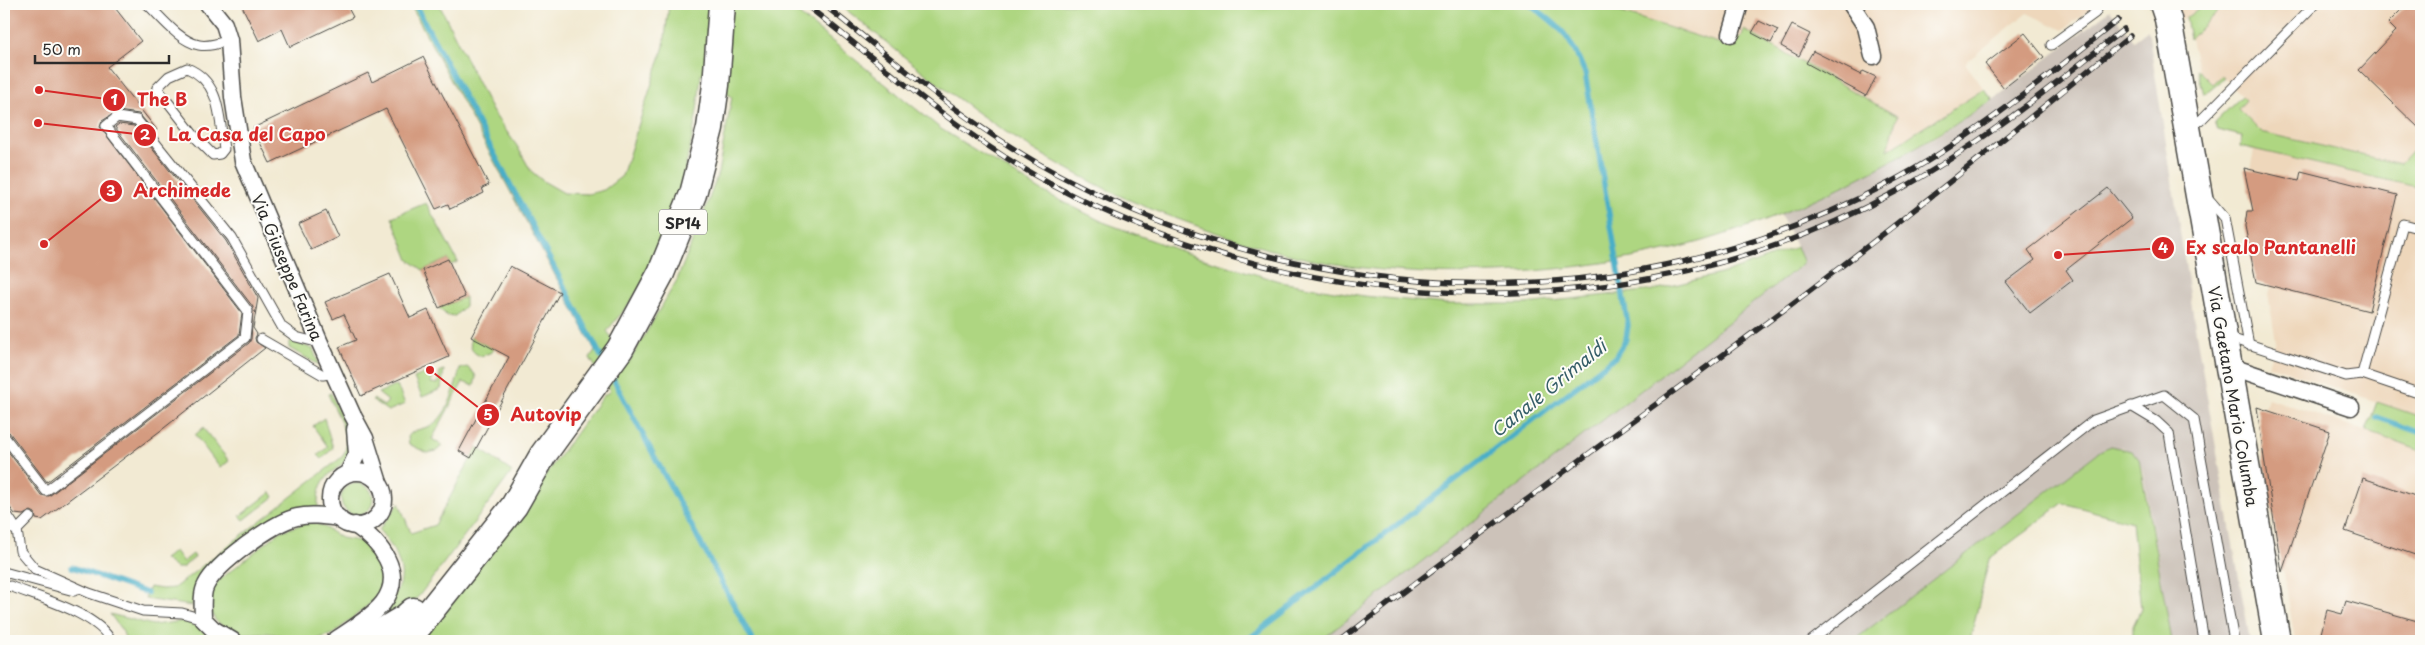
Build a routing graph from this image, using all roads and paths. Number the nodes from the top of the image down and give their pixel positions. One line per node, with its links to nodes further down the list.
1 (147, 4): 11 (lane)
2 (208, 4): 11 (street, Via Giuseppe Farina)
3 (722, 4): 31 (main road, SP14)
4 (1740, 4): 10 (street)
5 (1851, 4): 13 (street)
6 (2100, 4): 12 (lane)
7 (2148, 4): 52 (main road, Via Gaetano Mario Columba)
8 (2163, 4): 16 (main road, Via Gaetano Mario Columba)
9 (2315, 4): 16 (lane)
10 (1731, 34)
11 (230, 40): 15 (street, Via Giuseppe Farina)
12 (2051, 46)
13 (1873, 56)
14 (216, 97): 14 (lane); 15 (lane)
15 (233, 97): 21 (street, Via Giuseppe Farina)
16 (2186, 124): 17 (main road, Via Gaetano Mario Columba)
17 (2197, 186): 19 (main road, Via Gaetano Mario Columba); 22 (lane)
18 (2421, 229): 25 (lane)
19 (2224, 336): 22 (lane); 23 (main road, Via Gaetano Mario Columba)
20 (261, 339): 24 (lane)
21 (320, 343): 24 (street, Via Giuseppe Farina); 30 (lane)
22 (2249, 345): 25 (lane)
23 (2229, 366): 28 (street); 53 (main road, Via Gaetano Mario Columba)
24 (334, 373): 29 (street, Via Giuseppe Farina)
25 (2362, 374): 26 (lane)
26 (2421, 394)
27 (2131, 406): 49 (lane); 50 (lane); 51 (lane)
28 (2351, 407)
29 (352, 414): 32 (street); 33 (street)
30 (4, 436)
31 (543, 455): 47 (main road); 48 (main road)
32 (348, 473): 33 (street); 36 (street)
33 (379, 483): 37 (street)
34 (4, 510): 39 (lane)
35 (30, 517): 39 (lane)
36 (338, 518): 37 (street); 43 (street)
37 (356, 526): 46 (street)
38 (4, 527): 39 (lane)
39 (17, 530): 42 (lane)
40 (4, 572): 42 (lane)
41 (4, 588): 44 (lane)
42 (90, 593): 43 (lane)
43 (203, 619): 45 (street)
44 (111, 641)
45 (234, 641)
46 (334, 641)
47 (366, 641)
48 (398, 641)
49 (1811, 641)
50 (2204, 641)
51 (2234, 641)
52 (2259, 641)
53 (2277, 641)

